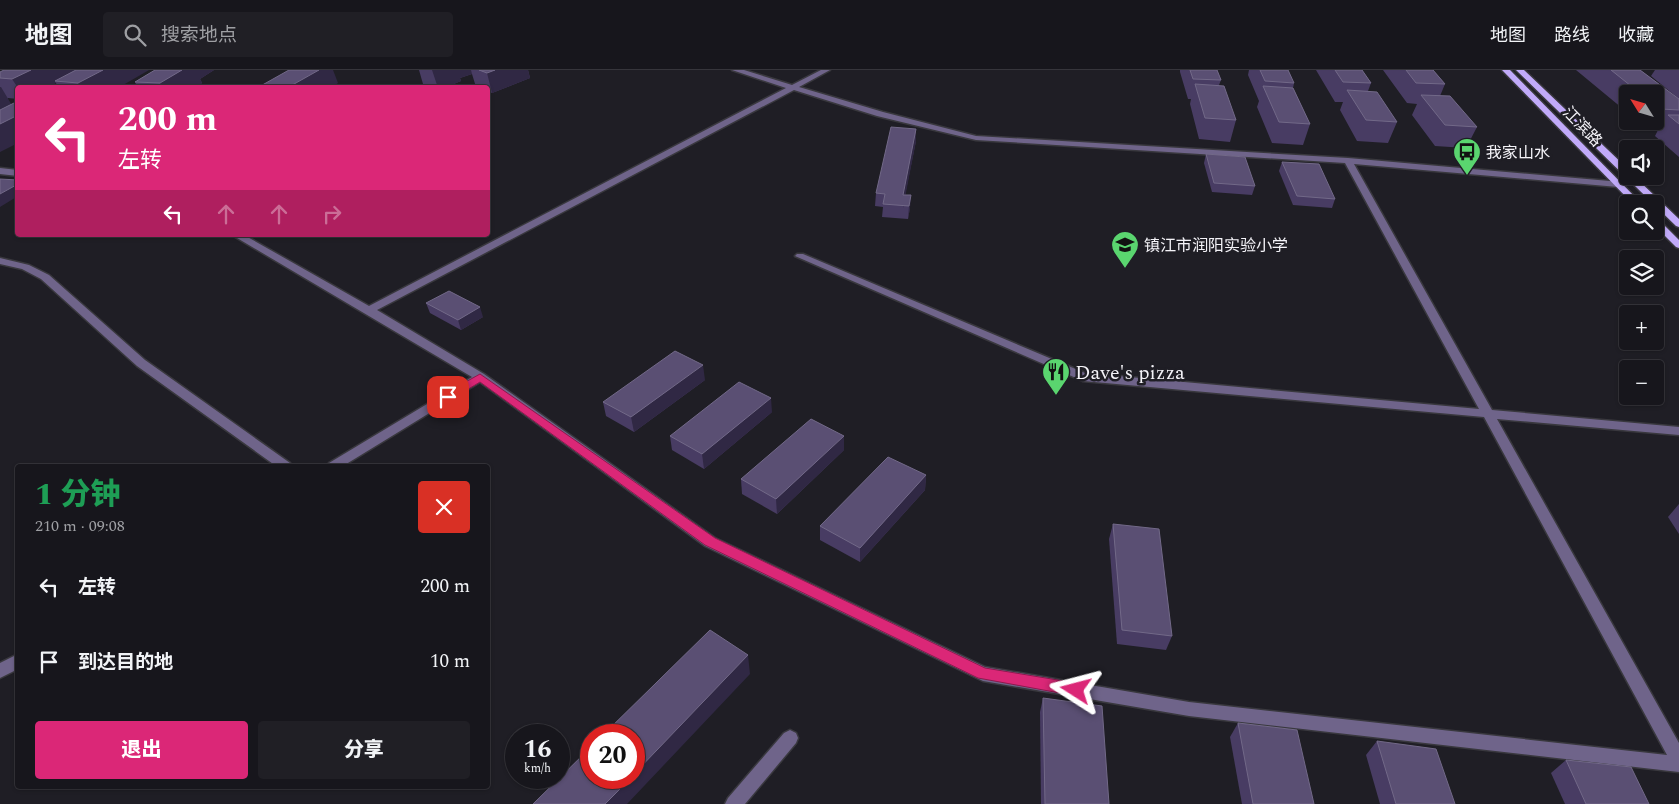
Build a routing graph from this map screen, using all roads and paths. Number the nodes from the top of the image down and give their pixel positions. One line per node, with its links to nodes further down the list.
1 (736, 70): 5 (street)
2 (826, 70): 5 (street)
3 (1506, 70): 10 (main road, 江滨路)
4 (1520, 70): 7 (main road, 江滨路)
5 (792, 87): 6 (street); 19 (street)
6 (1348, 161): 10 (street); 21 (street)
7 (1619, 166)
8 (0, 171): 9 (street)
9 (15, 173)
10 (1618, 184): 12 (main road, 江滨路)
11 (1638, 185): 13 (main road, 江滨路)
12 (1629, 195)
13 (1679, 224)
14 (1664, 230): 16 (main road)
15 (241, 237): 19 (street)
16 (1679, 245)
17 (800, 256): 21 (street)
18 (0, 261): 23 (street)
19 (369, 310): 20 (street)
20 (480, 377): 24 (street); 29 (street)
21 (1488, 414): 22 (street); 28 (street)
22 (1679, 431)
23 (282, 464)
24 (337, 464)
25 (15, 663): 26 (street)
26 (0, 672)
27 (790, 738): 30 (street)
28 (1679, 759)
29 (1679, 764)
30 (734, 804)

